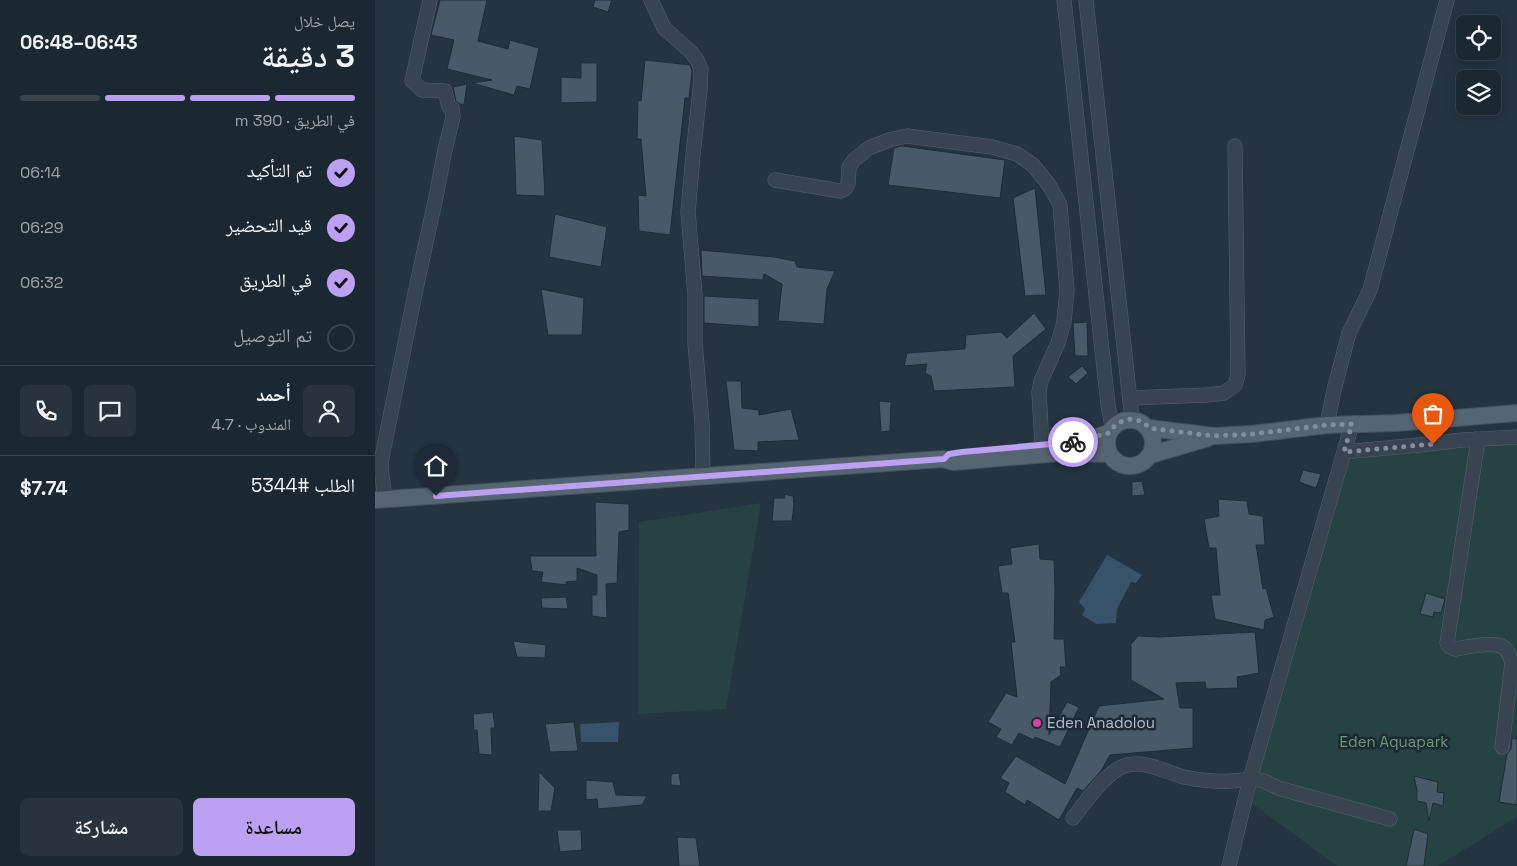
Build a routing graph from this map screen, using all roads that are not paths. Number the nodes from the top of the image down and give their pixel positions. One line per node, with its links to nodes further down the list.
1 (430, 0): 26 (street)
2 (651, 0): 25 (street)
3 (1064, 0): 15 (street)
4 (1086, 0): 8 (street)
5 (1447, 0): 13 (street)
6 (1235, 146): 8 (street)
7 (775, 180): 20 (street)
8 (1130, 398): 10 (street)
9 (1517, 413): 11 (main road)
10 (1132, 419): 14 (main road); 15 (main road)
11 (1460, 419): 12 (main road); 19 (street)
12 (1352, 424): 13 (main road); 21 (street)
13 (1327, 425): 16 (main road)
14 (1149, 428): 16 (main road); 23 (main road)
15 (1110, 430): 20 (main road); 22 (main road)
16 (1213, 436): 23 (main road)
17 (1517, 438): 18 (street)
18 (1476, 439): 19 (street); 27 (street)
19 (1462, 440): 21 (street)
20 (1042, 445): 24 (main road)
21 (1344, 452): 28 (street)
22 (1109, 454): 23 (main road); 24 (main road)
23 (1150, 455)
24 (944, 459): 25 (main road)
25 (703, 477): 26 (main road)
26 (380, 499)
27 (1502, 747)
28 (1250, 779): 29 (street); 30 (street); 31 (street)
29 (1073, 818)
30 (1390, 819)
31 (1229, 866)

